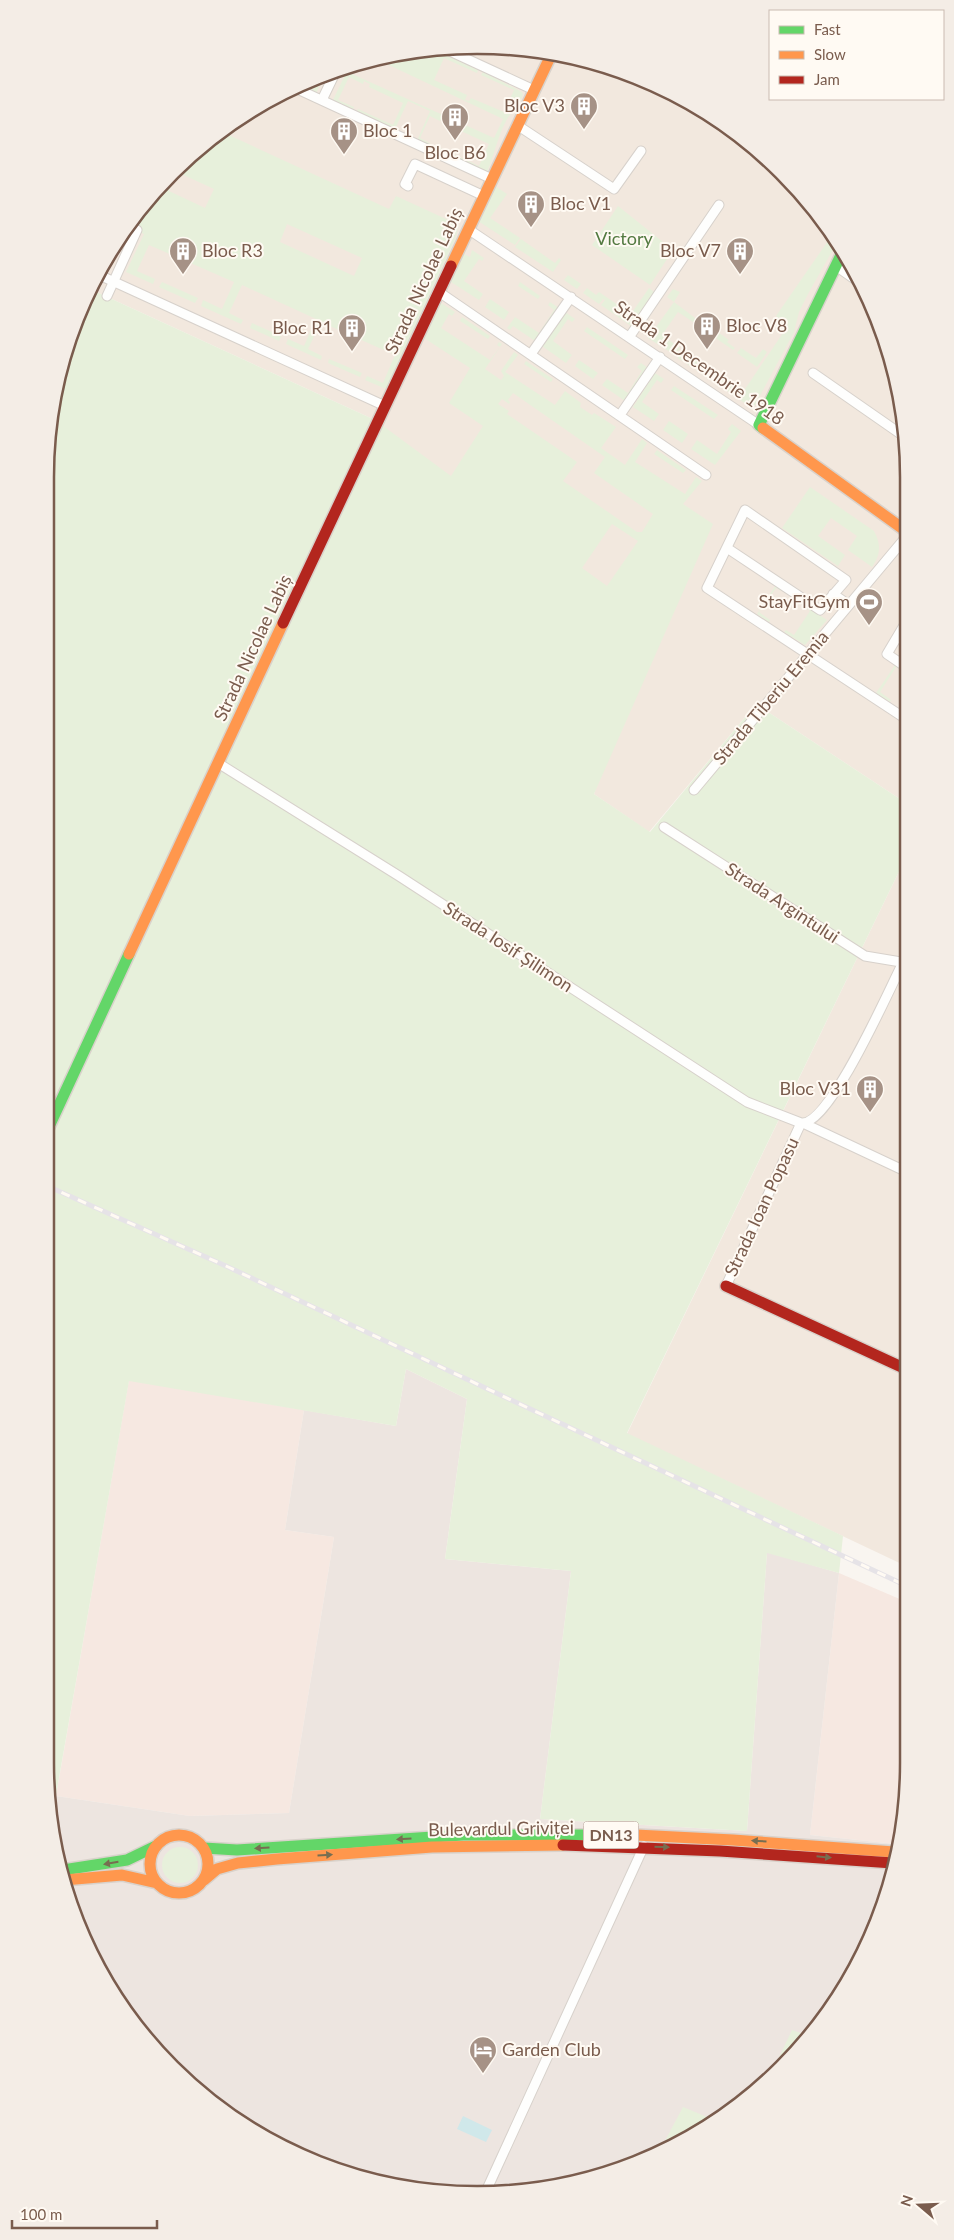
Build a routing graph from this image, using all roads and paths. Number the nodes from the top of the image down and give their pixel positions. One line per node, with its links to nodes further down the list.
1 (458, 55): 4 (street)
2 (549, 60): 4 (street, Strada Nicolae Labiș)
3 (332, 80): 6 (street)
4 (534, 90): 7 (street, Strada Nicolae Labiș)
5 (303, 91): 6 (street)
6 (322, 100): 9 (street)
7 (518, 125): 8 (street); 9 (street, Strada Nicolae Labiș)
8 (641, 151)
9 (492, 179): 11 (street, Strada Nicolae Labiș)
10 (408, 186): 11 (street)
11 (484, 196): 14 (street, Strada Nicolae Labiș)
12 (719, 206): 23 (street)
13 (137, 230): 19 (street)
14 (468, 230): 20 (street, Strada Nicolae Labiș); 22 (street, Strada 1 Decembrie 1918)
15 (840, 258): 16 (street)
16 (836, 266): 17 (street); 29 (street)
17 (849, 275)
18 (104, 277): 19 (street)
19 (114, 281): 21 (street); 27 (street)
20 (439, 292): 24 (street); 27 (street, Strada Nicolae Labiș)
21 (107, 296)
22 (571, 297): 23 (street, Strada 1 Decembrie 1918); 24 (street)
23 (630, 336): 25 (street, Strada 1 Decembrie 1918)
24 (531, 354): 28 (street)
25 (660, 357): 28 (street); 29 (street, Strada 1 Decembrie 1918)
26 (813, 373): 30 (street)
27 (385, 406): 41 (street, Strada Nicolae Labiș)
28 (620, 415): 31 (street)
29 (759, 425): 32 (street, Strada 1 Decembrie 1918)
30 (898, 432)
31 (706, 475)
32 (900, 527)
33 (900, 544): 36 (street, Strada Tiberiu Eremia)
34 (727, 548): 35 (street); 35 (street); 38 (street)
35 (833, 594): 36 (street)
36 (849, 605): 38 (street, Strada Tiberiu Eremia)
37 (900, 632): 39 (street)
38 (808, 654): 40 (street); 42 (street, Strada Tiberiu Eremia)
39 (900, 663)
40 (900, 715)
41 (218, 763): 46 (street, Strada Nicolae Labiș); 47 (street, Strada Iosif Șilimon)
42 (694, 790)
43 (664, 827): 44 (street, Strada Argintului)
44 (900, 959)
45 (900, 971): 47 (street, Strada Ioan Popasu)
46 (54, 1114)
47 (803, 1123): 48 (street, Strada Iosif Șilimon); 49 (street, Strada Ioan Popasu)
48 (900, 1169)
49 (726, 1286): 50 (street)
50 (900, 1366)
51 (156, 1846): 53 (street, DN13); 56 (street, one-way to 56); 59 (street)
52 (644, 1846): 55 (street, Bulevardul Griviței, one-way to 55); 58 (street, Bulevardul Griviței, one-way to 52); 60 (street)
53 (204, 1848): 54 (street, Bulevardul Griviței / DN13, one-way to 53); 58 (street)
54 (891, 1852)
55 (888, 1863)
56 (67, 1869)
57 (70, 1880): 59 (street)
58 (204, 1880): 59 (street)
59 (157, 1883)
60 (489, 2186)

